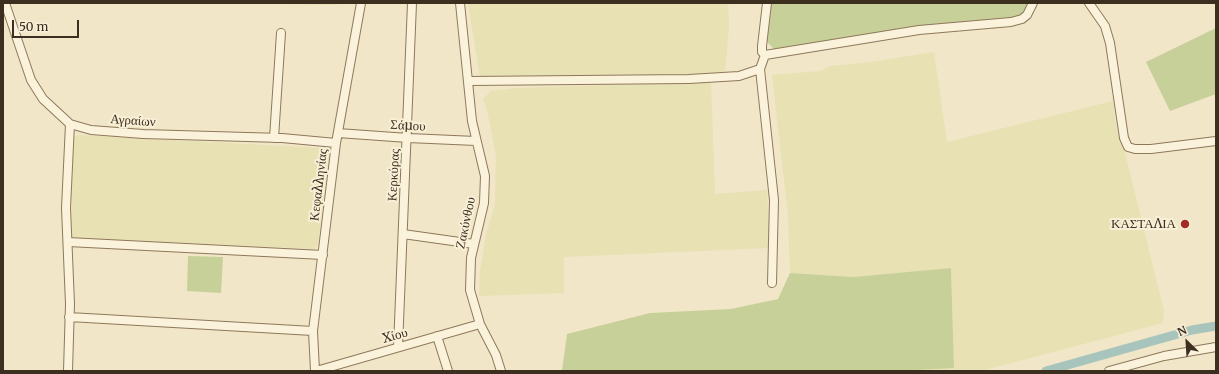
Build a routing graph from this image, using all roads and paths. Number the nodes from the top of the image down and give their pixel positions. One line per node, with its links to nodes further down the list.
1 (5, 3): 12 (street, Αγραίων)
2 (362, 3): 13 (street, Κεφαλληνίας)
3 (412, 3): 15 (street, Κερκύρας)
4 (460, 3): 11 (street, Ζακύνθου)
5 (767, 3): 9 (street)
6 (1033, 3): 9 (street)
7 (1089, 3): 17 (street)
8 (281, 33): 14 (street)
9 (765, 55): 10 (street)
10 (760, 69): 11 (street); 23 (street)
11 (469, 81): 16 (street, Ζακύνθου)
12 (70, 124): 14 (street, Αγραίων); 20 (street)
13 (338, 132): 15 (street, Σάμου); 18 (street, Κεφαλληνίας)
14 (274, 138): 18 (street, Αγραίων)
15 (408, 138): 16 (street, Σάμου); 19 (street, Κερκύρας)
16 (476, 141): 21 (street, Ζακύνθου)
17 (1216, 141)
18 (336, 143): 22 (street, Κεφαλληνίας)
19 (403, 234): 21 (street); 28 (street, Κερκύρας)
20 (68, 242): 22 (street); 24 (street)
21 (474, 244): 25 (street, Ζακύνθου)
22 (323, 255): 26 (street, Κεφαλληνίας)
23 (772, 283)
24 (69, 317): 26 (street); 30 (street)
25 (480, 324): 27 (street, Χίου); 33 (street, Ζακύνθου)
26 (313, 331): 31 (street, Κεφαλληνίας)
27 (437, 336): 28 (street, Χίου); 32 (street)
28 (398, 347): 31 (street, Χίου)
29 (1216, 347): 34 (street)
30 (68, 371)
31 (316, 371)
32 (448, 371)
33 (501, 371)
34 (1109, 371)

